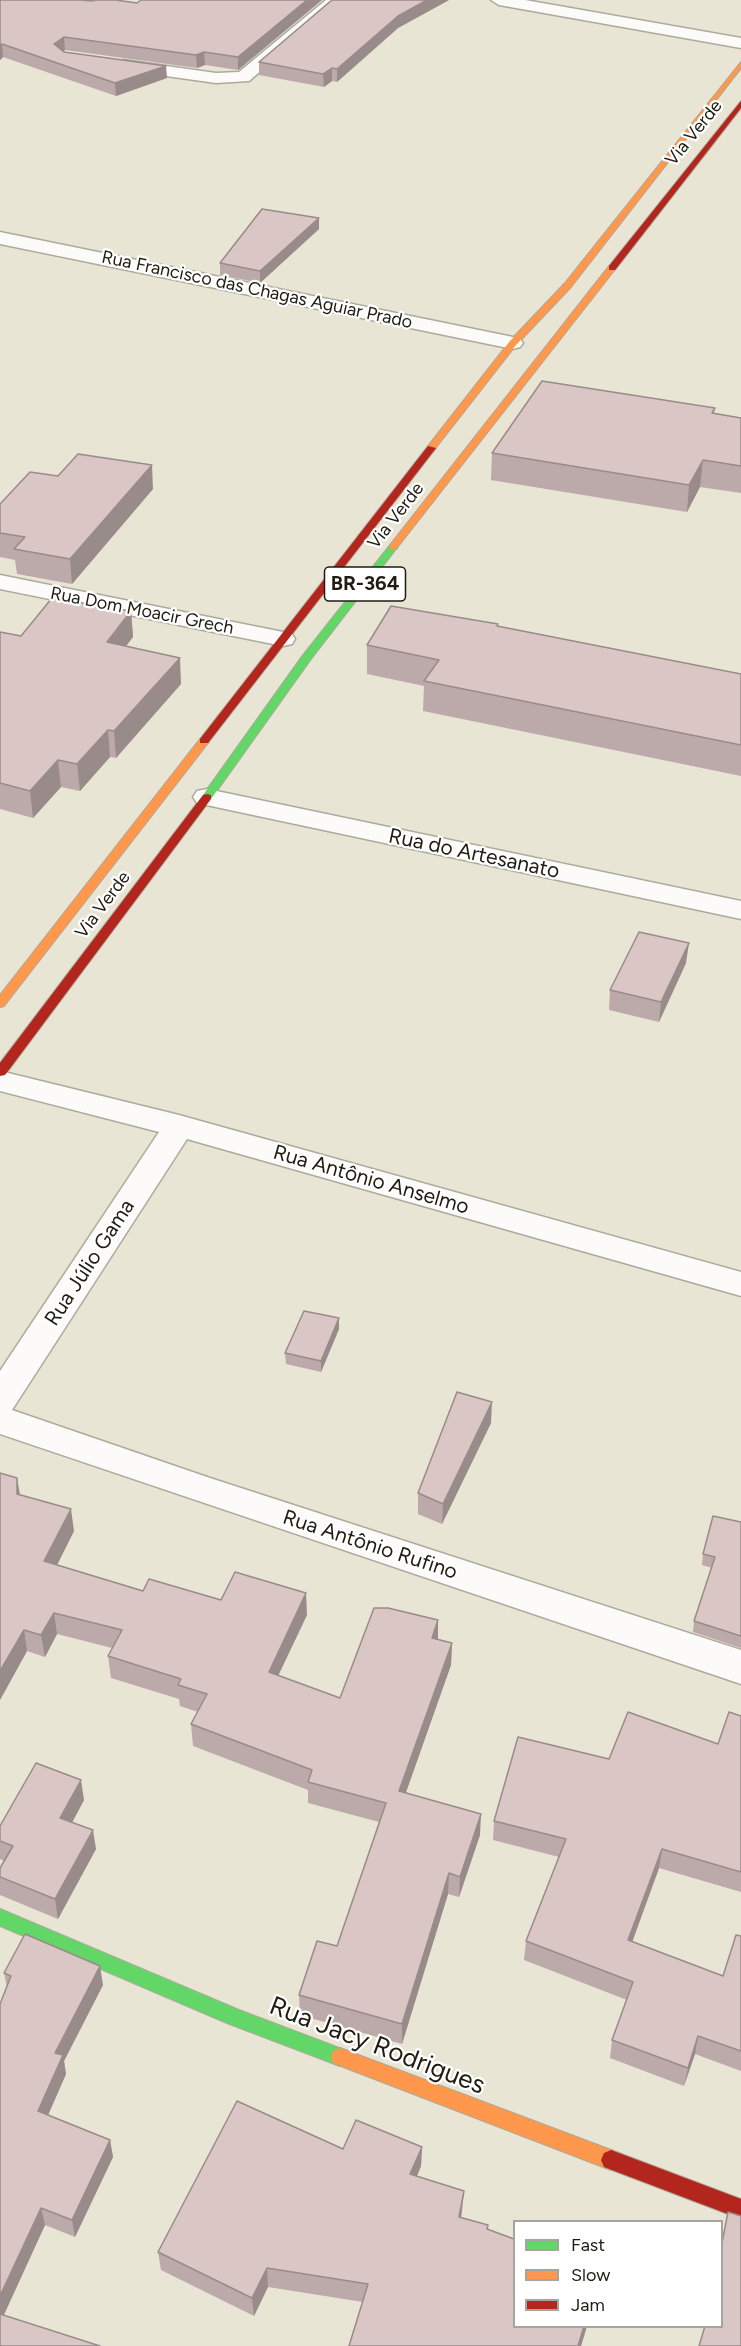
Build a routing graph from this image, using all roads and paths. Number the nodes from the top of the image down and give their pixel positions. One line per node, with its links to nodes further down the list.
1 (334, 0): 4 (street)
2 (500, 0): 3 (street)
3 (741, 43)
4 (100, 62)
5 (741, 64): 8 (main road, Via Verde / BR-364)
6 (741, 103): 11 (main road, Via Verde / BR-364)
7 (0, 238): 8 (street, Rua Francisco das Chagas Aguiar Prado)
8 (513, 343): 10 (main road, Via Verde / BR-364)
9 (0, 582): 10 (street, Rua Dom Moacir Grech)
10 (283, 639): 13 (main road, Via Verde / BR-364)
11 (207, 797): 12 (street, Rua do Artesanato); 14 (main road, Via Verde / BR-364)
12 (741, 910)
13 (0, 1003)
14 (0, 1072)
15 (0, 1081): 16 (street, Rua Antônio Anselmo)
16 (179, 1126): 17 (street, Rua Antônio Anselmo); 18 (street, Rua Júlio Gama)
17 (741, 1284)
18 (0, 1400)
19 (0, 1420): 20 (street, Rua Antônio Rufino)
20 (741, 1667)
21 (0, 1917): 22 (main road, Rua Jacy Rodrigues)
22 (741, 2210)

